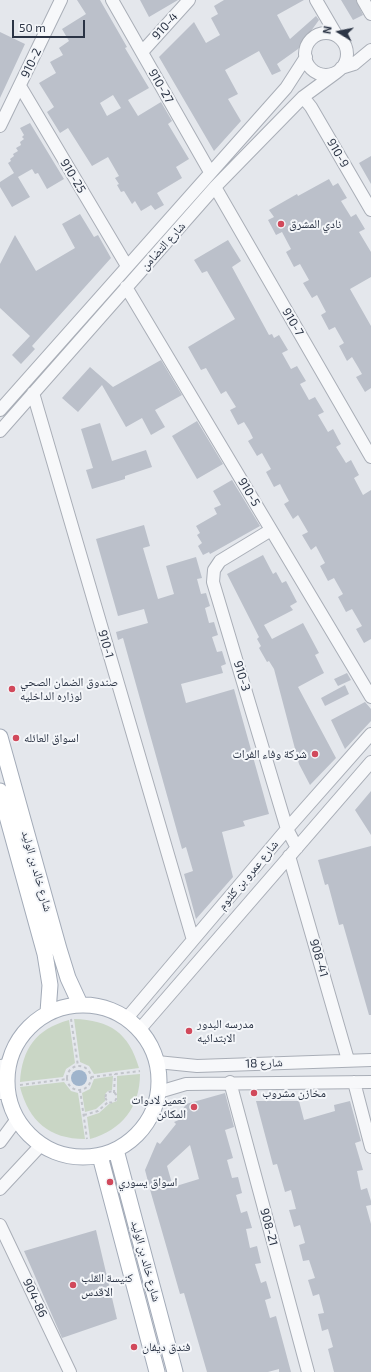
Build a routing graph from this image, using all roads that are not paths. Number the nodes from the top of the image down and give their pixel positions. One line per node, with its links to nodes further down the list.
1 (61, 0): 15 (street, 910-2)
2 (112, 0): 12 (street, 910-27)
3 (189, 0): 12 (street, 910-4)
4 (316, 0): 7 (street)
5 (363, 0): 6 (street)
6 (371, 14)
7 (326, 17): 8 (street); 9 (street)
8 (319, 35): 9 (street); 13 (street)
9 (337, 36): 10 (street)
10 (346, 47): 11 (street, شارع التضامن); 14 (street)
11 (371, 50): 14 (street, شارع التضامن)
12 (142, 52): 18 (street, 910-27)
13 (306, 57): 14 (street); 18 (street, شارع التضامن)
14 (339, 70): 16 (street, شارع التضامن)
15 (20, 86): 17 (street, 910-2); 21 (street, 910-25)
16 (303, 97): 19 (street, شارع التضامن); 20 (street, 910-9)
17 (0, 126)
18 (210, 172): 21 (street, شارع التضامن)
19 (215, 187): 22 (street, شارع التضامن); 26 (street, 910-7)
20 (371, 210)
21 (127, 266): 24 (street, شارع التضامن)
22 (126, 287): 23 (street, شارع التضامن); 27 (street, 910-5)
23 (33, 393): 25 (street, شارع التضامن); 35 (street, 910-1)
24 (0, 410)
25 (0, 431)
26 (371, 457)
27 (271, 530): 28 (street, 910-5); 33 (street, 910-3)
28 (371, 698)
29 (371, 734): 33 (street, شارع عمرو بن كلثوم)
30 (0, 737): 36 (main road, شارع خالد بن الوليد)
31 (371, 762): 34 (street, شارع عمرو بن كلثوم)
32 (0, 791): 37 (main road, شارع خالد بن الوليد)
33 (287, 829): 34 (street, 910-3); 35 (street, شارع عمرو بن كلثوم)
34 (293, 852): 39 (street, شارع عمرو بن كلثوم); 40 (street, 908-41)
35 (193, 940): 38 (street, شارع عمرو بن كلثوم)
36 (80, 1004): 37 (main road); 38 (main road)
37 (48, 1012): 43 (main road)
38 (127, 1018): 39 (main road)
39 (140, 1029): 42 (main road)
40 (348, 1060): 41 (street, شارع 18); 42 (street, شارع 18)
41 (371, 1060)
42 (157, 1062): 48 (main road)
43 (4, 1066): 47 (main road)
44 (230, 1082): 45 (street, شارع 18); 48 (street, شارع 18); 60 (street, 908-21)
45 (354, 1082): 46 (street, شارع 18); 52 (street)
46 (371, 1082)
47 (9, 1090): 49 (main road)
48 (159, 1092): 53 (main road)
49 (17, 1120): 50 (street); 51 (main road)
50 (0, 1142)
51 (41, 1145): 54 (main road); 55 (street)
52 (371, 1147)
53 (116, 1150): 54 (main road); 59 (main road, شارع خالد بن الوليد)
54 (100, 1156): 58 (main road, شارع خالد بن الوليد)
55 (0, 1189)
56 (0, 1225): 57 (street, 904-86)
57 (70, 1372)
58 (157, 1372)
59 (175, 1372)
60 (308, 1372)

